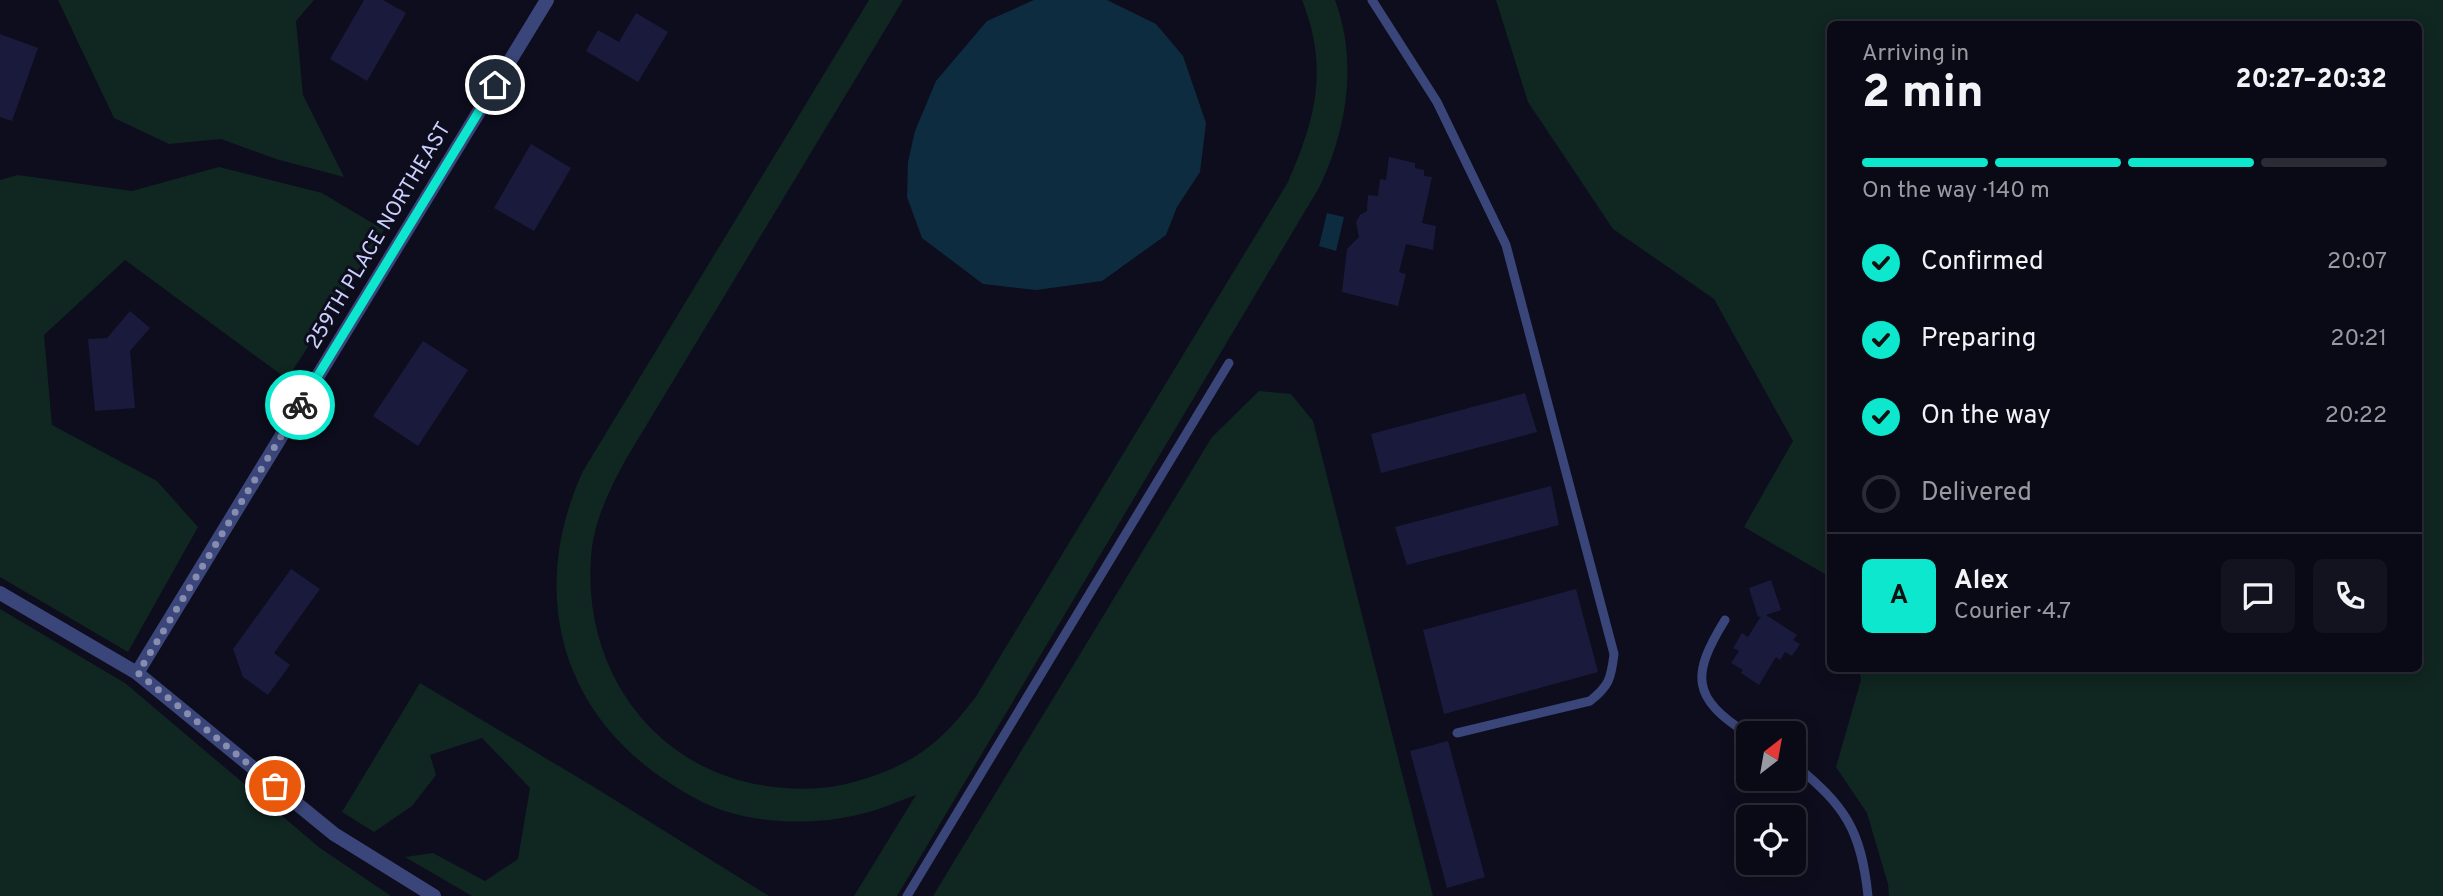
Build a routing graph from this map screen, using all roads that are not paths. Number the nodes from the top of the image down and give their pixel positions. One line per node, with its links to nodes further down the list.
1 (547, 0): 6 (street, 259TH PLACE NORTHEAST)
2 (1372, 0): 8 (lane)
3 (1229, 363): 11 (lane)
4 (0, 593): 6 (street)
5 (1725, 620): 7 (lane)
6 (138, 673): 10 (street)
7 (1736, 726)
8 (1457, 733)
9 (1806, 774): 12 (lane)
10 (434, 896)
11 (907, 896)
12 (1868, 896)

